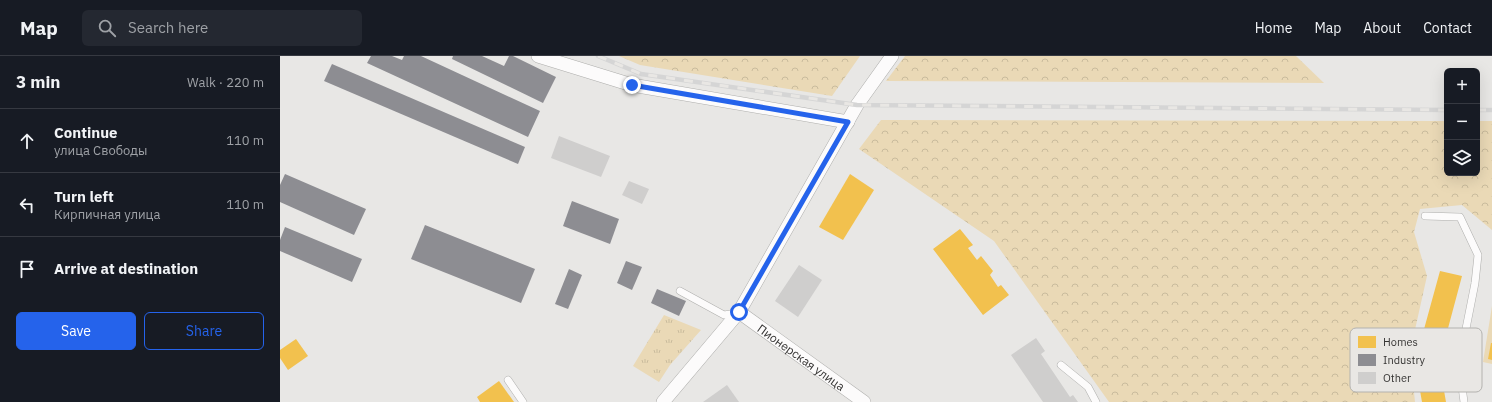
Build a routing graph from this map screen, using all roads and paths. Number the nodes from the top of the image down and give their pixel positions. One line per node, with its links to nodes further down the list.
1 (538, 56): 3 (street)
2 (892, 56): 3 (street)
3 (848, 122): 6 (street)
4 (1425, 216): 7 (lane)
5 (680, 291): 6 (lane)
6 (739, 312): 12 (street); 13 (street, Пионерская улица)
7 (1466, 328)
8 (1061, 365): 14 (lane)
9 (508, 380): 11 (lane)
10 (1462, 392): 15 (lane)
11 (523, 402)
12 (663, 402)
13 (864, 402)
14 (1096, 402)
15 (1464, 402)

